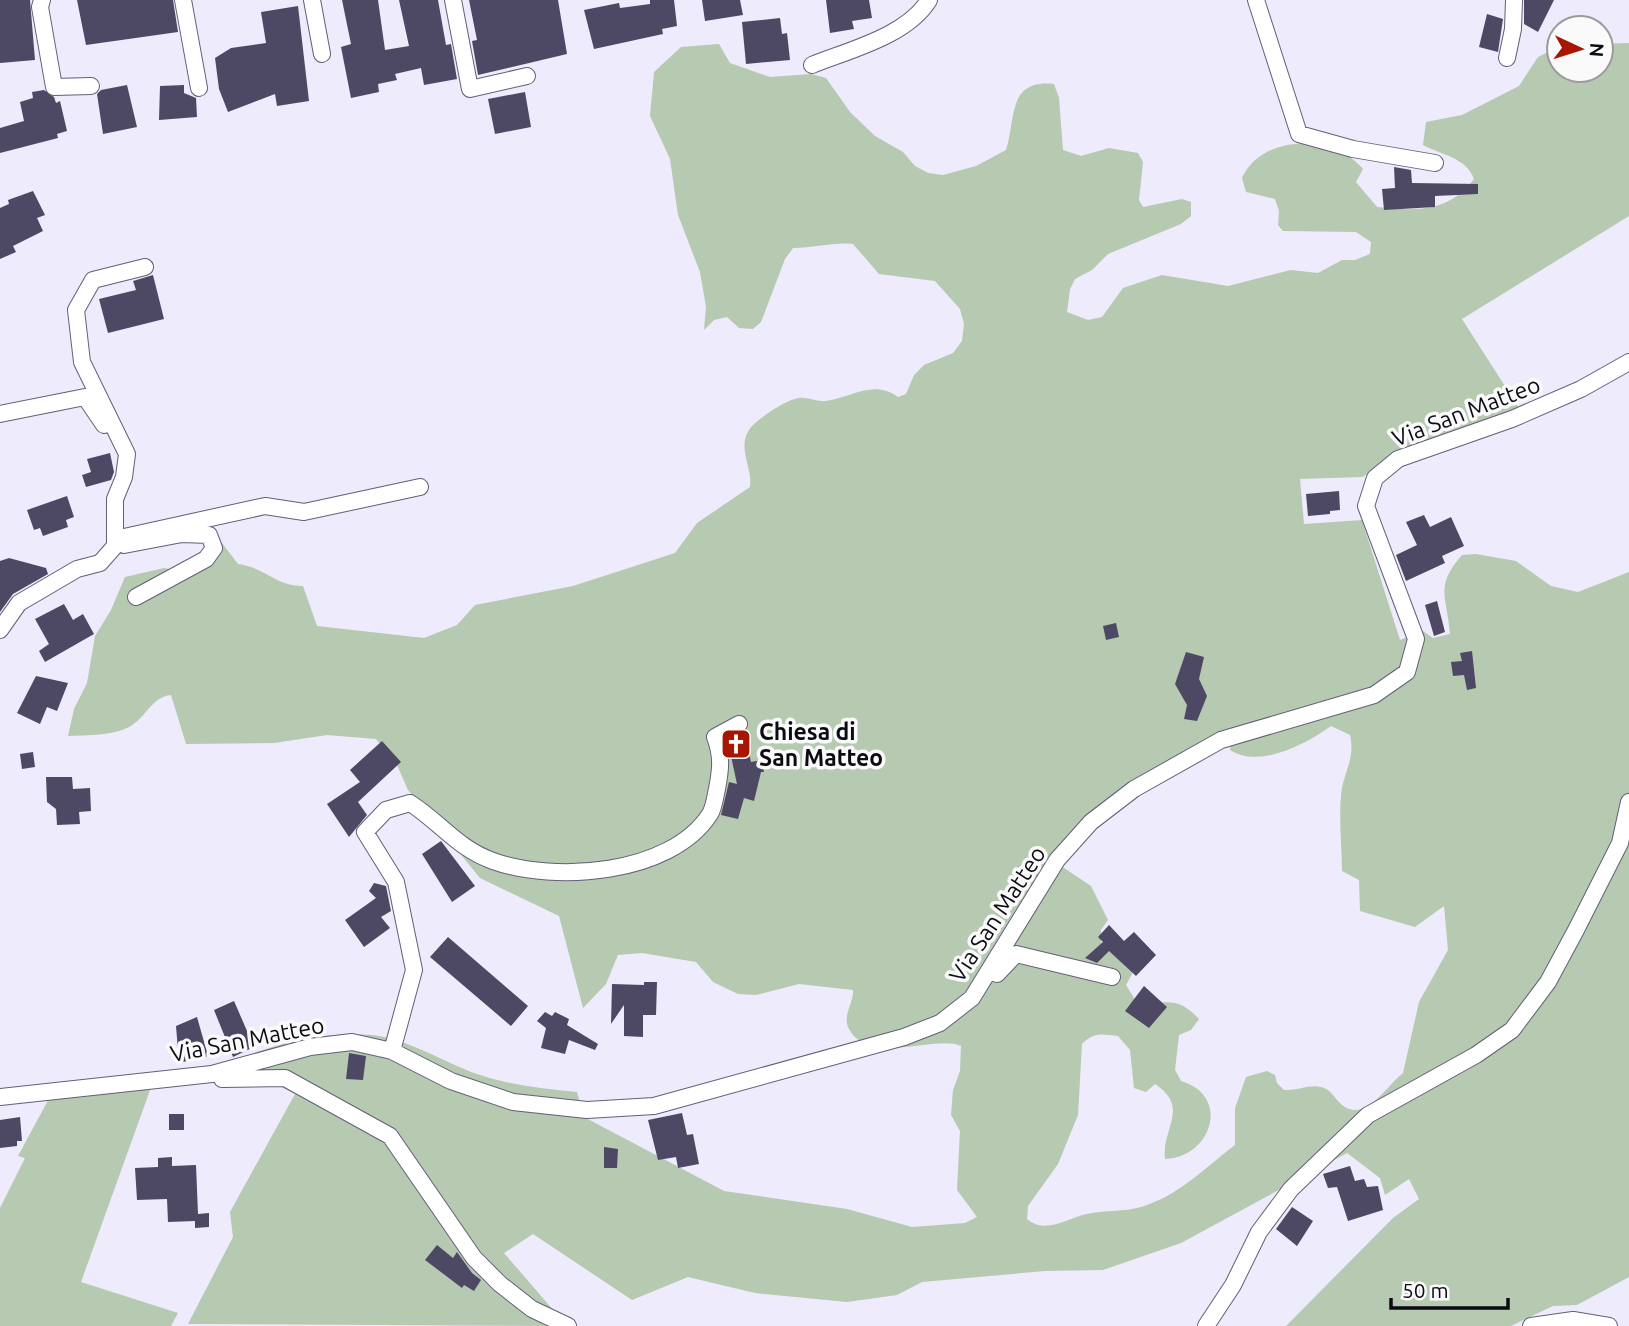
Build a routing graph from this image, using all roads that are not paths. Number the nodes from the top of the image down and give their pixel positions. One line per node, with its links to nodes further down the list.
1 (42, 0): 12 (street)
2 (183, 0): 13 (street)
3 (312, 0): 8 (street)
4 (453, 0): 11 (street)
5 (929, 0): 10 (street)
6 (1256, 0): 14 (street)
7 (1514, 0): 9 (street)
8 (322, 54)
9 (1507, 58)
10 (812, 65)
11 (527, 76)
12 (92, 86)
13 (199, 88)
14 (1435, 163)
15 (145, 267): 18 (street)
16 (1629, 362): 26 (street, Via San Matteo)
17 (0, 414): 18 (street)
18 (121, 439): 20 (street)
19 (420, 487): 20 (street)
20 (115, 543): 21 (street); 22 (street)
21 (136, 597)
22 (0, 630)
23 (739, 724): 27 (street)
24 (1629, 802): 31 (street)
25 (1112, 977): 26 (street)
26 (972, 998): 27 (street, Via San Matteo)
27 (392, 1051): 28 (street, Via San Matteo)
28 (212, 1074): 29 (street, Via San Matteo); 30 (street)
29 (0, 1097)
30 (568, 1326)
31 (1206, 1326)
32 (1531, 1326): 33 (street)
33 (1609, 1326)

